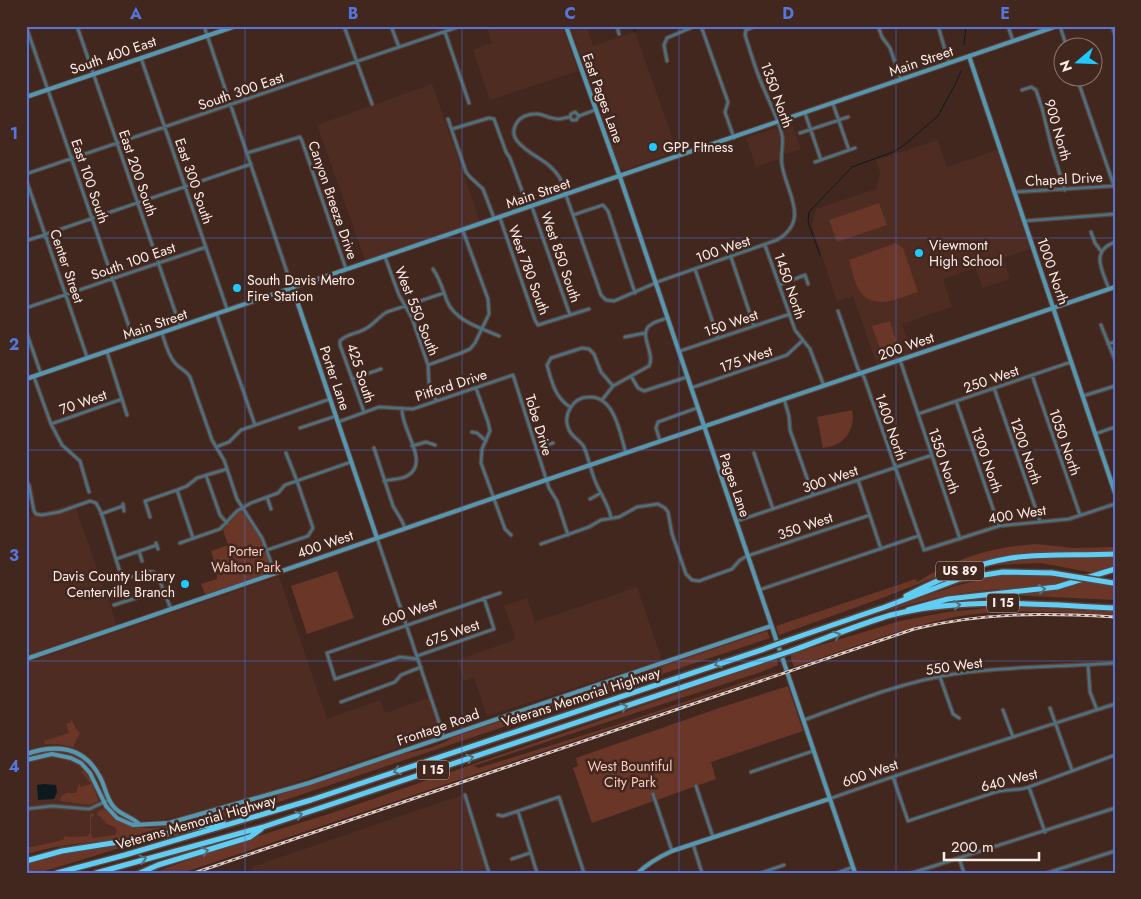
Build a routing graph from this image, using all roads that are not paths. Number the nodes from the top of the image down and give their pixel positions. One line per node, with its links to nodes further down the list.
1 (26, 26): 33 (street, East 100 South)
2 (77, 26): 30 (street, East 200 South)
3 (204, 26): 21 (street, Porter Lane)
4 (236, 26): 21 (street, South 400 East)
5 (344, 26): 28 (street)
6 (391, 26): 24 (street)
7 (462, 26): 18 (street, South 300 East)
8 (566, 26): 40 (street, East Pages Lane)
9 (617, 26): 19 (street)
10 (695, 26): 27 (street)
11 (701, 26): 52 (street)
12 (756, 26): 47 (street, 1350 North)
13 (878, 26): 31 (street)
14 (938, 26): 29 (street)
15 (1008, 26): 23 (street)
16 (1058, 26): 22 (street); 23 (street, Main Street)
17 (1112, 26): 20 (street)
18 (445, 32): 24 (street, South 300 East); 38 (street)
19 (619, 34)
20 (1115, 35)
21 (207, 36): 26 (street, South 400 East); 36 (street, Porter Lane)
22 (1063, 38)
23 (1013, 41): 25 (street, Main Street)
24 (399, 48): 28 (street, South 300 East)
25 (969, 56): 29 (street, Main Street); 67 (street, 1000 North)
26 (141, 58): 30 (street, South 400 East); 48 (street, East 300 South)
27 (666, 61)
28 (356, 62): 36 (street, South 300 East); 37 (street)
29 (949, 63): 31 (street, Main Street)
30 (94, 74): 33 (street, South 400 East); 53 (street, East 200 South)
31 (901, 80): 39 (street, Main Street)
32 (1080, 88): 64 (street)
33 (48, 89): 35 (street, South 400 East); 57 (street, East 100 South)
34 (1022, 90): 66 (street, 900 North)
35 (26, 97)
36 (231, 104): 48 (street, South 300 East); 56 (street, Porter Lane)
37 (372, 104)
38 (469, 104)
39 (833, 104): 41 (street, Main Street); 46 (street)
40 (595, 110): 42 (street); 62 (street, East Pages Lane)
41 (805, 113): 47 (street, Main Street); 50 (street)
42 (579, 116): 43 (street); 43 (street)
43 (570, 117): 68 (street, 100 West)
44 (848, 117): 46 (street)
45 (448, 119): 49 (street)
46 (838, 120): 50 (street); 55 (street)
47 (778, 122): 52 (street, Main Street); 77 (street, 1350 North)
48 (164, 127): 53 (street, South 300 East); 65 (street, East 300 South)
49 (452, 130): 70 (street, West 850 South); 75 (street)
50 (811, 130): 51 (street); 58 (street)
51 (800, 133)
52 (734, 138): 62 (street, Main Street)
53 (117, 143): 57 (street, South 300 East); 69 (street, East 200 South)
54 (855, 148): 55 (street)
55 (849, 150): 58 (street)
56 (247, 153): 60 (street, Porter Lane); 91 (street, Canyon Breeze Drive)
57 (72, 158): 61 (street, South 300 East); 73 (street, East 100 South)
58 (821, 160): 59 (street)
59 (815, 162)
60 (251, 164): 65 (street); 97 (street, Porter Lane)
61 (26, 174)
62 (620, 177): 68 (street, Main Street); 93 (street, Pages Lane)
63 (26, 179): 80 (street, Center Street)
64 (1114, 186): 66 (street, Chapel Drive)
65 (185, 187): 69 (street); 84 (street, East 300 South)
66 (1065, 190): 67 (street, Chapel Drive)
67 (1014, 192): 76 (street, 1000 North)
68 (566, 196): 70 (street, Main Street); 72 (street, 100 West)
69 (138, 203): 73 (street); 88 (street, East 200 South)
70 (530, 207): 74 (street, Main Street); 110 (street, West 850 South)
71 (1115, 214): 76 (street)
72 (573, 215): 100 (street, 100 West); 100 (street)
73 (92, 218): 80 (street); 92 (street, East 100 South)
74 (500, 218): 75 (street, Main Street); 110 (street, West 780 South)
75 (494, 220): 78 (street, Main Street)
76 (1024, 221): 104 (street, 1000 North)
77 (792, 225): 83 (street, 100 West)
78 (462, 230): 86 (street, Main Street); 115 (street)
79 (1091, 232): 85 (street)
80 (45, 234): 81 (street); 101 (street, Center Street)
81 (26, 241)
82 (1115, 242): 85 (street)
83 (765, 245): 87 (street, 100 West); 95 (street, 1450 North)
84 (206, 247): 88 (street, South 100 East); 107 (street, East 300 South)
85 (1101, 251): 98 (street)
86 (384, 257): 91 (street, Main Street); 102 (street, West 550 South)
87 (731, 257): 90 (street, 100 West); 113 (street)
88 (158, 263): 92 (street, South 100 East); 114 (street, East 200 South)
89 (433, 269): 99 (street)
90 (695, 269): 93 (street, 100 West); 121 (street)
91 (346, 270): 97 (street, Main Street)
92 (113, 279): 101 (street, South 100 East); 124 (street, East 100 South)
93 (655, 283): 100 (street, 100 West); 111 (street, Pages Lane)
94 (808, 284): 95 (street)
95 (779, 285): 108 (street, 1450 North)
96 (1115, 287): 98 (street, 200 West)
97 (293, 289): 107 (street, Main Street); 151 (street, Porter Lane)
98 (1109, 289): 104 (street, 200 West)
99 (444, 293): 102 (street); 115 (street)
100 (636, 293)
101 (66, 294): 103 (street, South 100 East); 128 (street, Center Street)
102 (404, 306): 132 (street, West 550 South); 142 (street, 425 South)
103 (26, 308)
104 (1053, 308): 129 (street, 200 West); 131 (street, 1000 North)
105 (588, 309): 110 (street)
106 (838, 310): 134 (street, 1400 North)
107 (228, 311): 109 (street, Main Street)
108 (790, 314): 113 (street, 150 West); 122 (street, 1450 North)
109 (217, 315): 114 (street, Main Street); 165 (street)
110 (570, 315)
111 (667, 318): 118 (street); 127 (street, Pages Lane)
112 (1101, 325): 125 (street)
113 (754, 326): 121 (street, 150 West)
114 (180, 327): 117 (street, Main Street)
115 (483, 328): 119 (street); 132 (street)
116 (26, 331): 135 (street)
117 (162, 333): 124 (street, Main Street); 176 (street)
118 (645, 333): 120 (street); 138 (street)
119 (498, 336)
120 (625, 337)
121 (718, 338): 127 (street, 150 West)
122 (803, 340): 144 (street, 1450 North); 147 (street, 175 West)
123 (1115, 342): 125 (street)
124 (135, 343): 126 (street, Main Street)
125 (1108, 344): 130 (street)
126 (107, 352): 128 (street, Main Street); 150 (street)
127 (678, 352): 140 (street, Pages Lane)
128 (88, 359): 135 (street, Main Street)
129 (900, 360): 134 (street, 200 West); 160 (street, 1350 North)
130 (1115, 360)
131 (1071, 362): 136 (street, 250 West); 149 (street, 1000 North)
132 (428, 365): 154 (street, West 550 South)
133 (380, 369): 142 (street)
134 (861, 373): 144 (street, 200 West); 185 (street, 1400 North)
135 (41, 374): 139 (street, Main Street)
136 (1032, 375): 148 (street, 250 West); 210 (street, 1050 North)
137 (513, 376): 146 (street, Pitford Drive); 178 (street, Tobe Drive)
138 (631, 376): 140 (street); 143 (street)
139 (34, 377): 141 (street, Main Street); 164 (street)
140 (687, 377): 147 (street, Pages Lane)
141 (26, 379)
142 (352, 379): 159 (street, 425 South)
143 (613, 386): 152 (street); 156 (street)
144 (824, 386): 153 (street, 200 West)
145 (1115, 386): 149 (street)
146 (476, 388): 154 (street, Pitford Drive); 171 (street)
147 (691, 388): 157 (street, Pages Lane)
148 (994, 388): 155 (street, 250 West); 213 (street, 1200 North)
149 (1083, 396): 170 (street, 1000 North)
150 (122, 399): 161 (street); 164 (street, 70 West)
151 (330, 399): 162 (street, Porter Lane); 165 (street)
152 (602, 400): 156 (street); 180 (street)
153 (784, 400): 166 (street, 200 West); 197 (street)
154 (436, 401): 158 (street, Pitford Drive)
155 (956, 401): 160 (street, 250 West); 216 (street, 1300 North)
156 (570, 407): 184 (street)
157 (697, 408): 166 (street, Pages Lane); 172 (street)
158 (402, 410): 159 (street, Pitford Drive); 175 (street)
159 (364, 412): 163 (street, Pitford Drive)
160 (918, 414): 182 (street, 1350 North)
161 (128, 415)
162 (336, 416): 163 (street, Porter Lane); 168 (street)
163 (338, 422): 183 (street, Porter Lane)
164 (51, 424): 194 (street)
165 (255, 425): 176 (street)
166 (704, 426): 172 (street, 200 West); 214 (street, Pages Lane)
167 (1115, 427): 170 (street)
168 (300, 428)
169 (472, 432): 171 (street)
170 (1095, 434): 196 (street, 1000 North)
171 (486, 441): 201 (street)
172 (660, 441): 180 (street)
173 (554, 443): 178 (street)
174 (435, 445): 175 (street)
175 (412, 446): 192 (street)
176 (216, 447): 186 (street)
177 (374, 448): 192 (street)
178 (536, 449): 188 (street, Tobe Drive)
179 (286, 453): 191 (street)
180 (626, 453): 184 (street)
181 (754, 453): 206 (street)
182 (932, 455): 185 (street, 300 West); 223 (street, 1350 North)
183 (351, 462): 191 (street); 222 (street, Porter Lane)
184 (590, 465): 188 (street); 195 (street)
185 (894, 467): 189 (street, 300 West); 220 (street, 1400 North)
186 (227, 469): 187 (street); 204 (street)
187 (206, 475): 193 (street); 215 (street)
188 (546, 480): 201 (street, 400 West); 218 (street, Tobe Drive)
189 (858, 480): 197 (street, 300 West); 209 (street)
190 (26, 481): 200 (street)
191 (298, 481): 198 (street); 228 (street)
192 (384, 481): 217 (street)
193 (177, 490): 211 (street); 221 (street)
194 (89, 492)
195 (601, 493): 202 (street); 212 (street)
196 (1115, 493)
197 (813, 496): 206 (street, 300 West)
198 (267, 497): 204 (street); 205 (street)
199 (26, 498): 200 (street)
200 (31, 498): 208 (street)
201 (493, 498): 217 (street, 400 West); 219 (street)
202 (590, 498)
203 (1115, 504): 210 (street, 400 West)
204 (242, 508): 215 (street); 228 (street)
205 (271, 509)
206 (773, 509): 214 (street, 300 West)
207 (124, 511): 208 (street)
208 (101, 514): 233 (street)
209 (870, 515): 227 (street); 232 (street, 350 West)
210 (1080, 515): 213 (street, 400 West)
211 (150, 517)
212 (611, 518): 218 (street); 232 (street, 350 West)
213 (1040, 521): 216 (street, 400 West)
214 (736, 522): 232 (street, Pages Lane)
215 (227, 523): 221 (street)
216 (999, 526): 223 (street, 400 West)
217 (405, 528): 222 (street, 400 West)
218 (568, 534): 225 (street)
219 (511, 535)
220 (918, 536): 227 (street); 229 (street, 1400 North)
221 (193, 538): 224 (street)
222 (377, 538): 236 (street, 400 West); 249 (street, Porter Lane)
223 (960, 539): 229 (street, 400 West)
224 (180, 543)
225 (541, 544)
226 (158, 549): 230 (street)
227 (881, 549): 240 (street)
228 (267, 550): 236 (street)
229 (924, 550)
230 (138, 551): 233 (street); 234 (street)
231 (1115, 554): 245 (highway, US 89)
232 (747, 556): 240 (street, Pages Lane)
233 (116, 559): 238 (street)
234 (142, 561)
235 (1115, 569): 248 (highway, US 89, one-way to 235)
236 (275, 573): 247 (street, 400 West)
237 (1114, 584): 245 (highway, Veterans Memorial Highway / I 15, bridge)
238 (164, 589): 243 (street); 247 (street)
239 (127, 590): 243 (street)
240 (759, 590): 250 (street, Pages Lane)
241 (500, 593): 242 (street, 600 West)
242 (484, 598): 249 (street, 600 West); 251 (street, 675 West)
243 (130, 600): 244 (street)
244 (114, 605)
245 (885, 607): 286 (highway, Veterans Memorial Highway / I 15, one-way to 286, bridge)
246 (1115, 608): 248 (highway, Veterans Memorial Highway / I 15, one-way to 246)
247 (171, 610): 252 (street, 400 West)
248 (891, 615): 288 (highway, Veterans Memorial Highway / I 15, one-way to 248, bridge)
249 (406, 625): 251 (street, Porter Lane); 257 (street, 600 West)
250 (771, 626): 264 (street, Pages Lane); 266 (street, Frontage Road)
251 (418, 658): 255 (street, Porter Lane); 257 (street, 675 West)
252 (26, 659)
253 (1115, 663): 254 (street, 550 West)
254 (1088, 665): 256 (street, 550 West); 262 (street)
255 (421, 666): 258 (street); 266 (street, Porter Lane)
256 (940, 677): 263 (street); 264 (street, 550 West)
257 (335, 679)
258 (341, 702)
259 (1115, 704): 262 (street, 600 West)
260 (1050, 708): 265 (street)
261 (1003, 710): 267 (street)
262 (1097, 710): 265 (street, 600 West)
263 (960, 718)
264 (803, 720): 268 (street, Pages Lane)
265 (1056, 724): 267 (street, 600 West); 272 (street)
266 (444, 737): 287 (street, Frontage Road)
267 (1012, 737): 274 (street, 600 West)
268 (813, 751): 273 (street); 279 (street, Pages Lane)
269 (26, 754): 280 (street)
270 (1115, 755): 272 (street, 640 West)
271 (26, 760): 281 (street)
272 (1072, 770): 276 (street, 640 West)
273 (751, 772)
274 (893, 777): 276 (street, 640 West); 279 (street, 600 West)
275 (696, 786): 290 (street)
276 (1029, 787): 289 (street)
277 (465, 794): 305 (street)
278 (653, 794): 293 (street)
279 (830, 799): 290 (street, 600 West); 301 (street, Pages Lane)
280 (109, 800): 281 (street); 287 (street)
281 (104, 803): 283 (street); 287 (street, Frontage Road)
282 (1115, 808): 289 (street)
283 (26, 809)
284 (518, 811): 285 (street); 295 (street); 307 (street)
285 (498, 814)
286 (253, 817): 292 (highway); 302 (highway, Veterans Memorial Highway / I 15)
287 (138, 824)
288 (263, 827): 303 (highway, Veterans Memorial Highway / I 15, one-way to 288); 304 (highway, one-way to 288)
289 (1045, 832): 297 (street)
290 (713, 838): 291 (street, 600 West)
291 (693, 844): 293 (street, 600 West); 309 (street)
292 (75, 849): 296 (highway); 299 (highway)
293 (672, 851): 308 (street, 600 West)
294 (1115, 851): 315 (street)
295 (530, 852): 298 (street); 306 (street)
296 (26, 856)
297 (959, 858): 313 (street); 314 (street)
298 (512, 859)
299 (26, 861)
300 (784, 865): 310 (street)
301 (853, 867): 311 (street); 312 (street, Pages Lane)
302 (57, 873)
303 (96, 873)
304 (140, 873)
305 (490, 873)
306 (537, 873)
307 (584, 873)
308 (638, 873)
309 (702, 873)
310 (761, 873)
311 (837, 873)
312 (855, 873)
313 (912, 873)
314 (964, 873)
315 (1047, 873)

